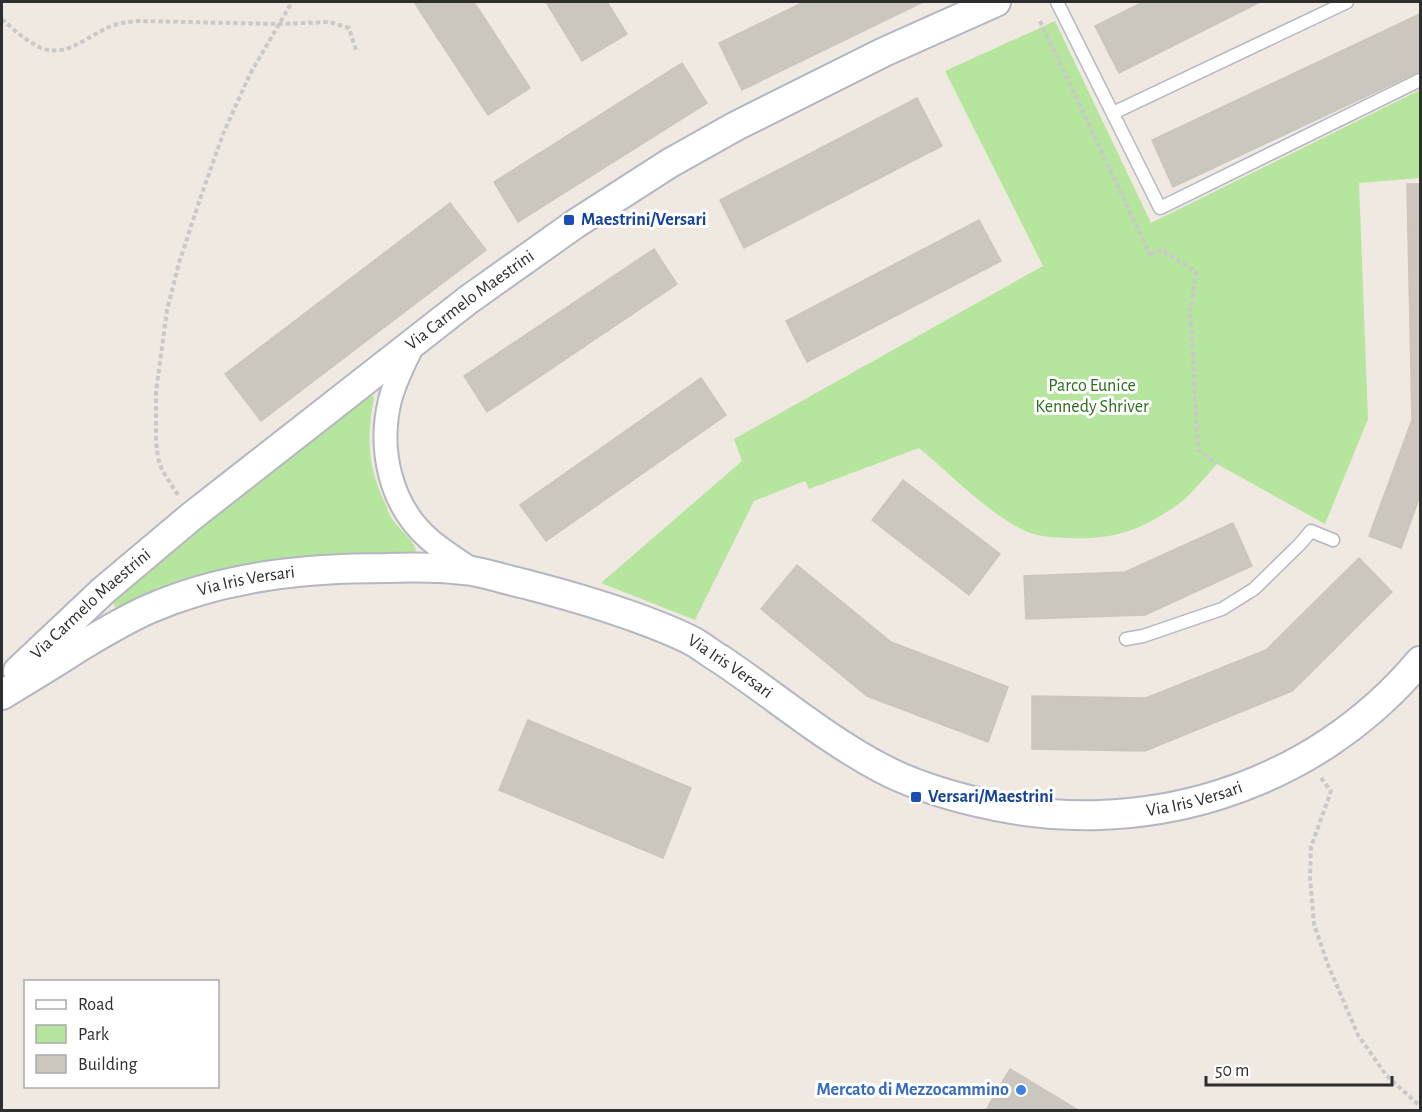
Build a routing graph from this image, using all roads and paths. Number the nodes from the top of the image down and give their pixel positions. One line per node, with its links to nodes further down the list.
1 (292, 2): 7 (path)
2 (996, 2): 13 (street, Via Carmelo Maestrini)
3 (1057, 2): 10 (lane)
4 (1347, 2): 10 (lane)
5 (2, 19): 7 (path)
6 (1040, 21): 12 (path)
7 (278, 24): 8 (path); 15 (path)
8 (356, 50)
9 (1420, 80): 10 (lane)
10 (1113, 113)
11 (1190, 307): 12 (path)
12 (1190, 316): 14 (path)
13 (415, 341): 15 (street, Via Carmelo Maestrini); 17 (street)
14 (1217, 464)
15 (192, 516): 18 (street, Via Carmelo Maestrini)
16 (1333, 540): 20 (lane)
17 (474, 571): 19 (street, Via Iris Versari); 21 (street, Via Iris Versari)
18 (104, 590): 19 (street); 22 (street, Via Carmelo Maestrini)
19 (125, 621): 23 (street, Via Iris Versari)
20 (1126, 639)
21 (1420, 661)
22 (2, 686)
23 (2, 695)
24 (1331, 791): 25 (path)
25 (1420, 1106)

